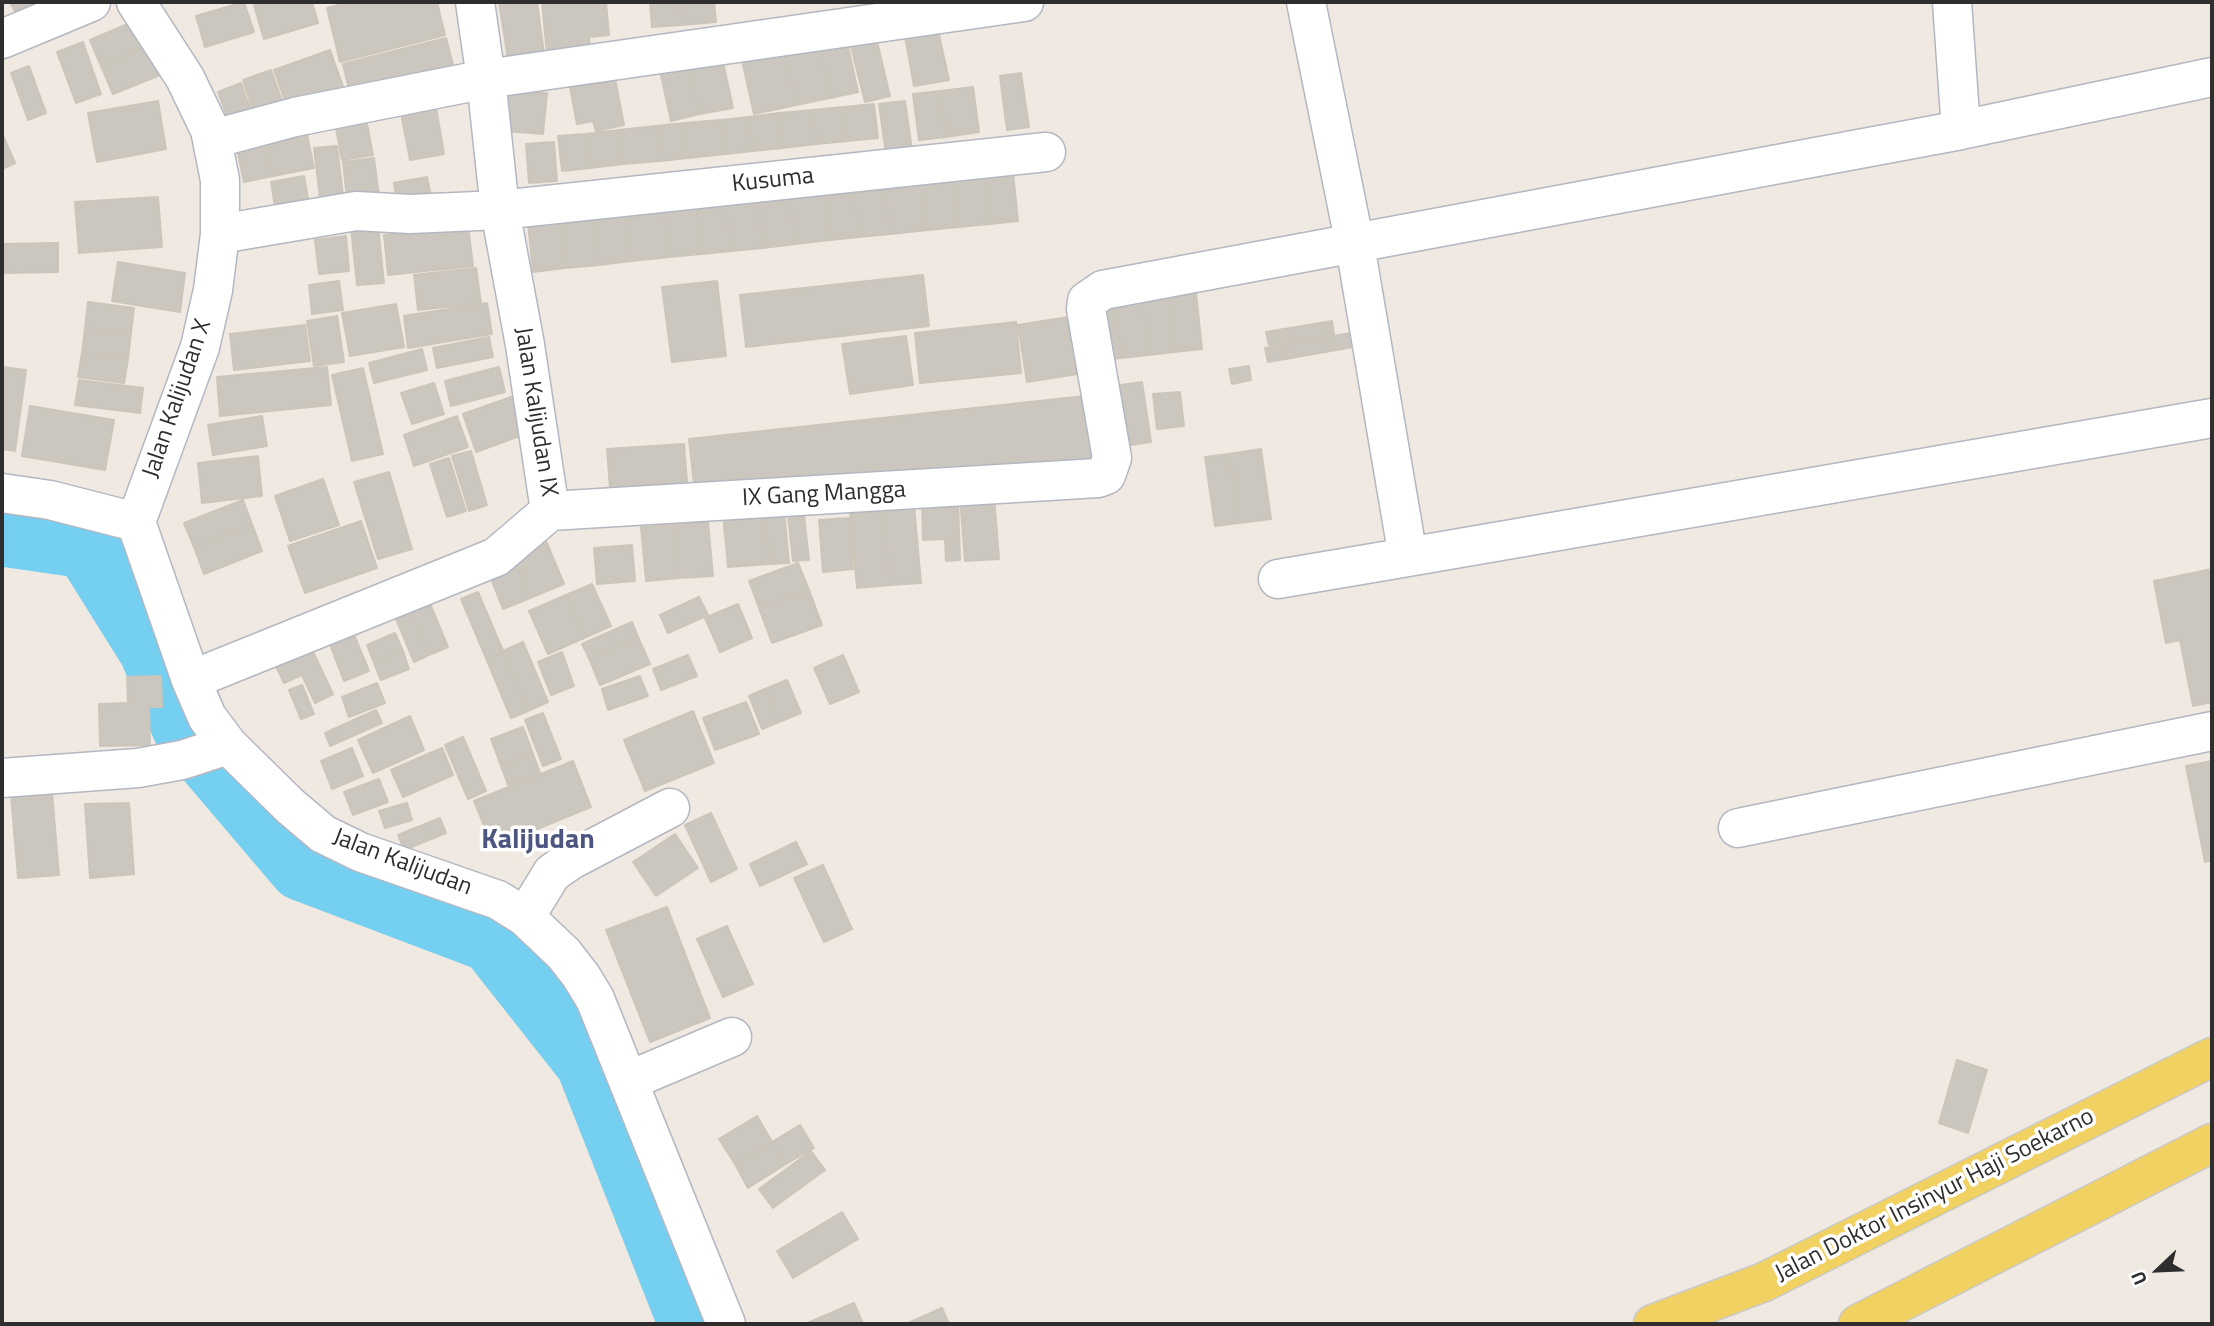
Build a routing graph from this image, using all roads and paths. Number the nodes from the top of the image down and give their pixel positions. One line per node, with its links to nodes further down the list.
1 (91, 2): 7 (street)
2 (136, 2): 11 (street, Jalan Kalijudan X)
3 (475, 2): 9 (street, Jalan Kalijudan IX)
4 (1024, 2): 9 (street)
5 (1306, 2): 15 (street)
6 (1952, 2): 10 (street)
7 (2, 39)
8 (2212, 77): 10 (street)
9 (486, 79): 11 (street); 13 (street, Jalan Kalijudan IX)
10 (1961, 130): 15 (street)
11 (213, 139): 14 (street, Jalan Kalijudan X)
12 (1046, 152): 13 (street, Kusuma)
13 (500, 210): 14 (street, Kusuma); 18 (street, Jalan Kalijudan IX)
14 (220, 234): 19 (street, Jalan Kalijudan X)
15 (1355, 244): 18 (street, IX Gang Mangga); 20 (street)
16 (2212, 418): 20 (street)
17 (2, 493): 19 (street)
18 (550, 511): 22 (street, Jalan Kalijudan IX)
19 (136, 522): 22 (street, Jalan Kalijudan)
20 (1408, 557): 21 (street)
21 (1278, 579)
22 (191, 680): 24 (street, Jalan Kalijudan)
23 (2212, 732): 27 (street)
24 (206, 752): 25 (street); 28 (street, Jalan Kalijudan)
25 (2, 778)
26 (670, 808): 28 (street)
27 (1738, 828)
28 (526, 917): 31 (street, Jalan Kalijudan)
29 (732, 1037): 31 (street)
30 (2212, 1057): 34 (main road, Jalan Doktor Insinyur Haji Soekarno)
31 (628, 1081): 33 (street, Jalan Kalijudan)
32 (2212, 1143): 35 (main road)
33 (726, 1324)
34 (1653, 1324)
35 (1858, 1324)

